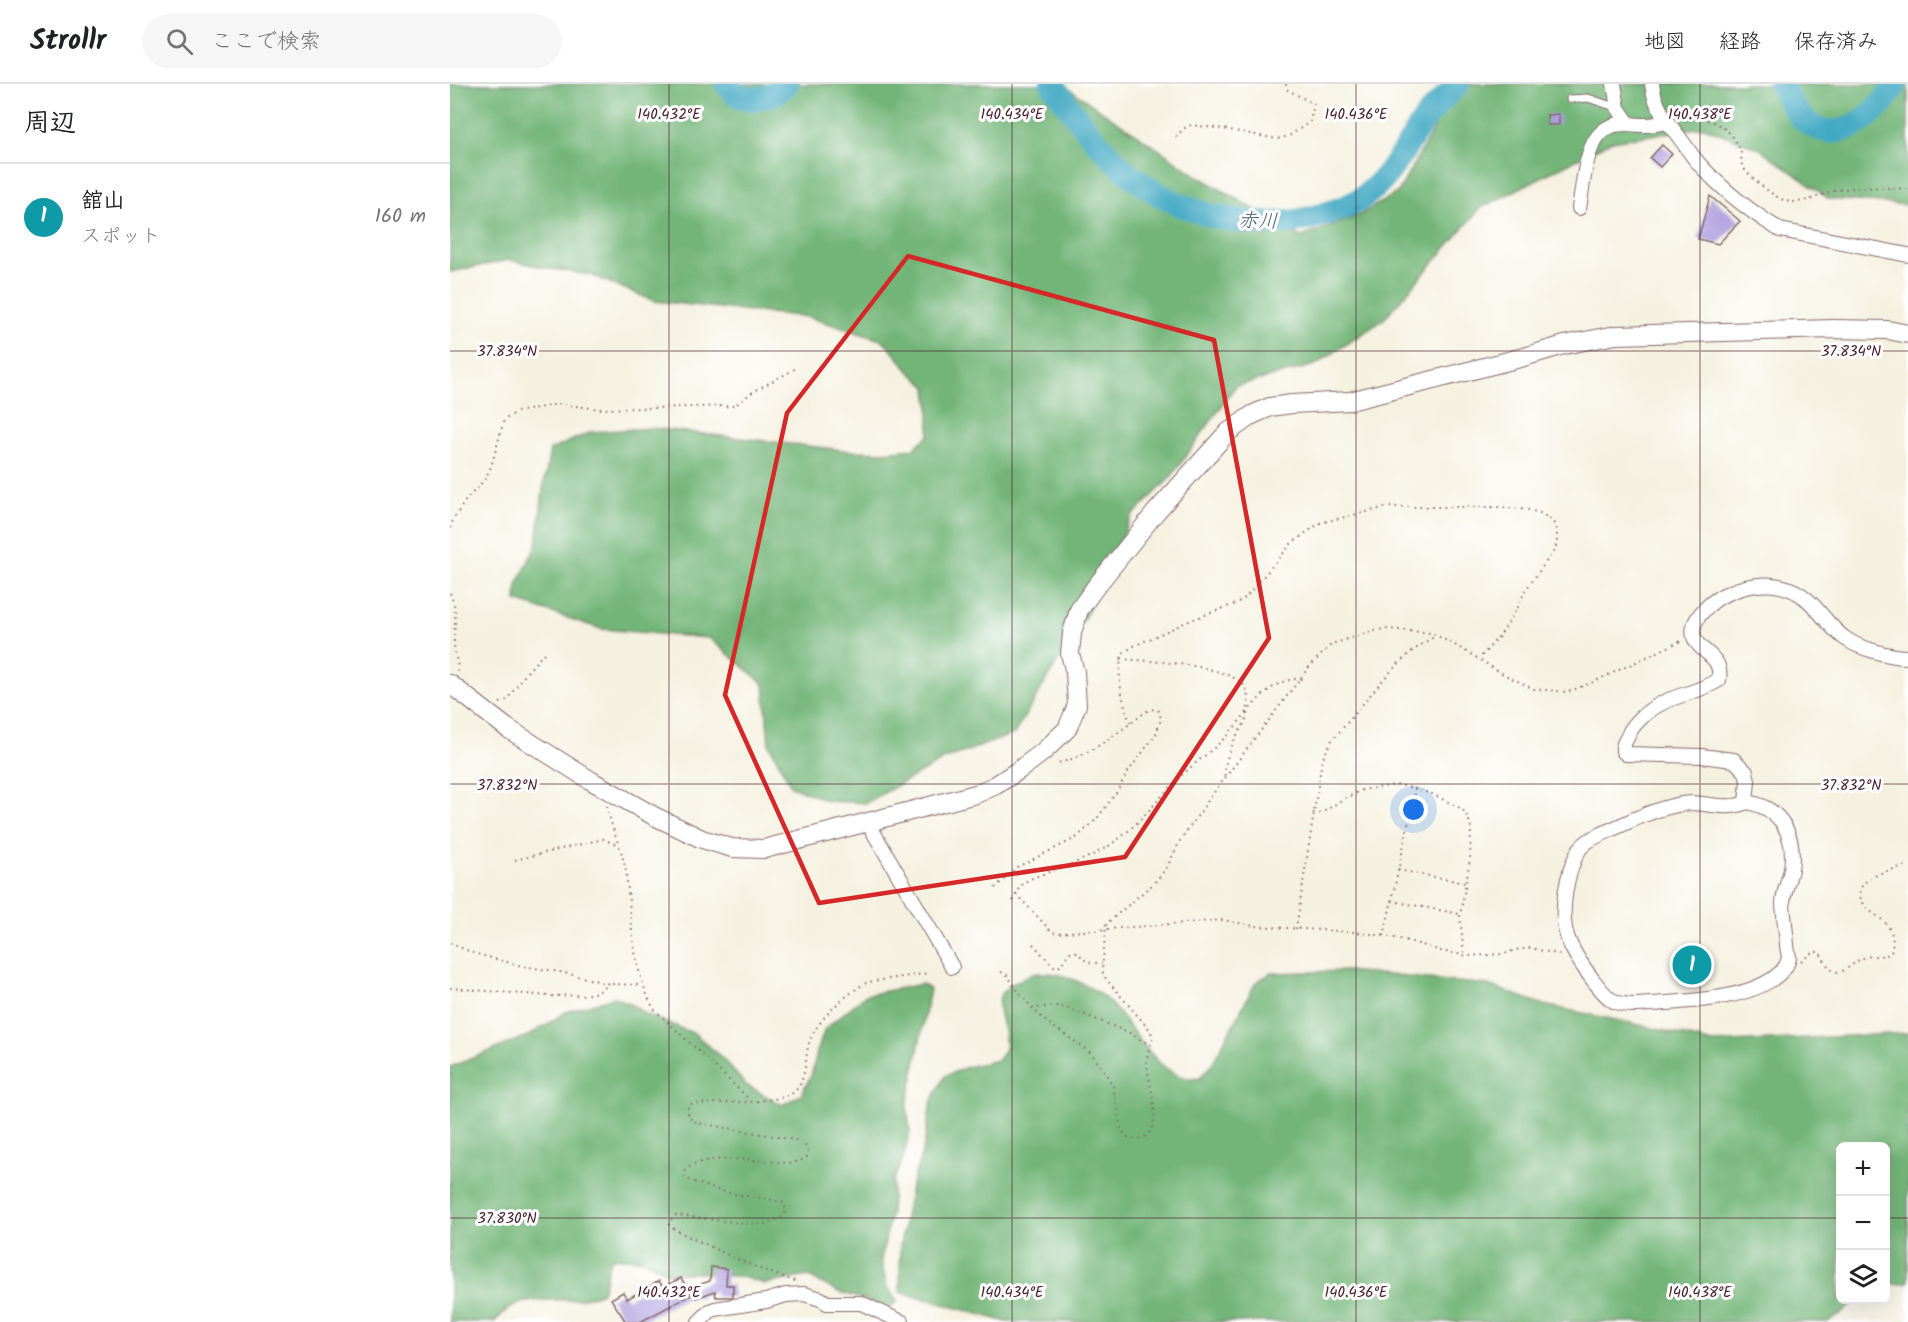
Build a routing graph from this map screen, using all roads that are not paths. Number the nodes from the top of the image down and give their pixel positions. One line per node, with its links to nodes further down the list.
1 (1614, 84): 4 (street)
2 (1652, 84): 6 (street)
3 (1570, 99): 4 (lane)
4 (1618, 108): 5 (street)
5 (1629, 124): 6 (street); 7 (street)
6 (1670, 125): 8 (street)
7 (1579, 208)
8 (1908, 255)
9 (1908, 334): 13 (street)
10 (1908, 657): 12 (street)
11 (454, 687): 13 (street)
12 (1746, 802): 12 (street)
13 (868, 823): 14 (street)
14 (952, 967)
15 (699, 1322): 16 (street)
16 (903, 1322)

